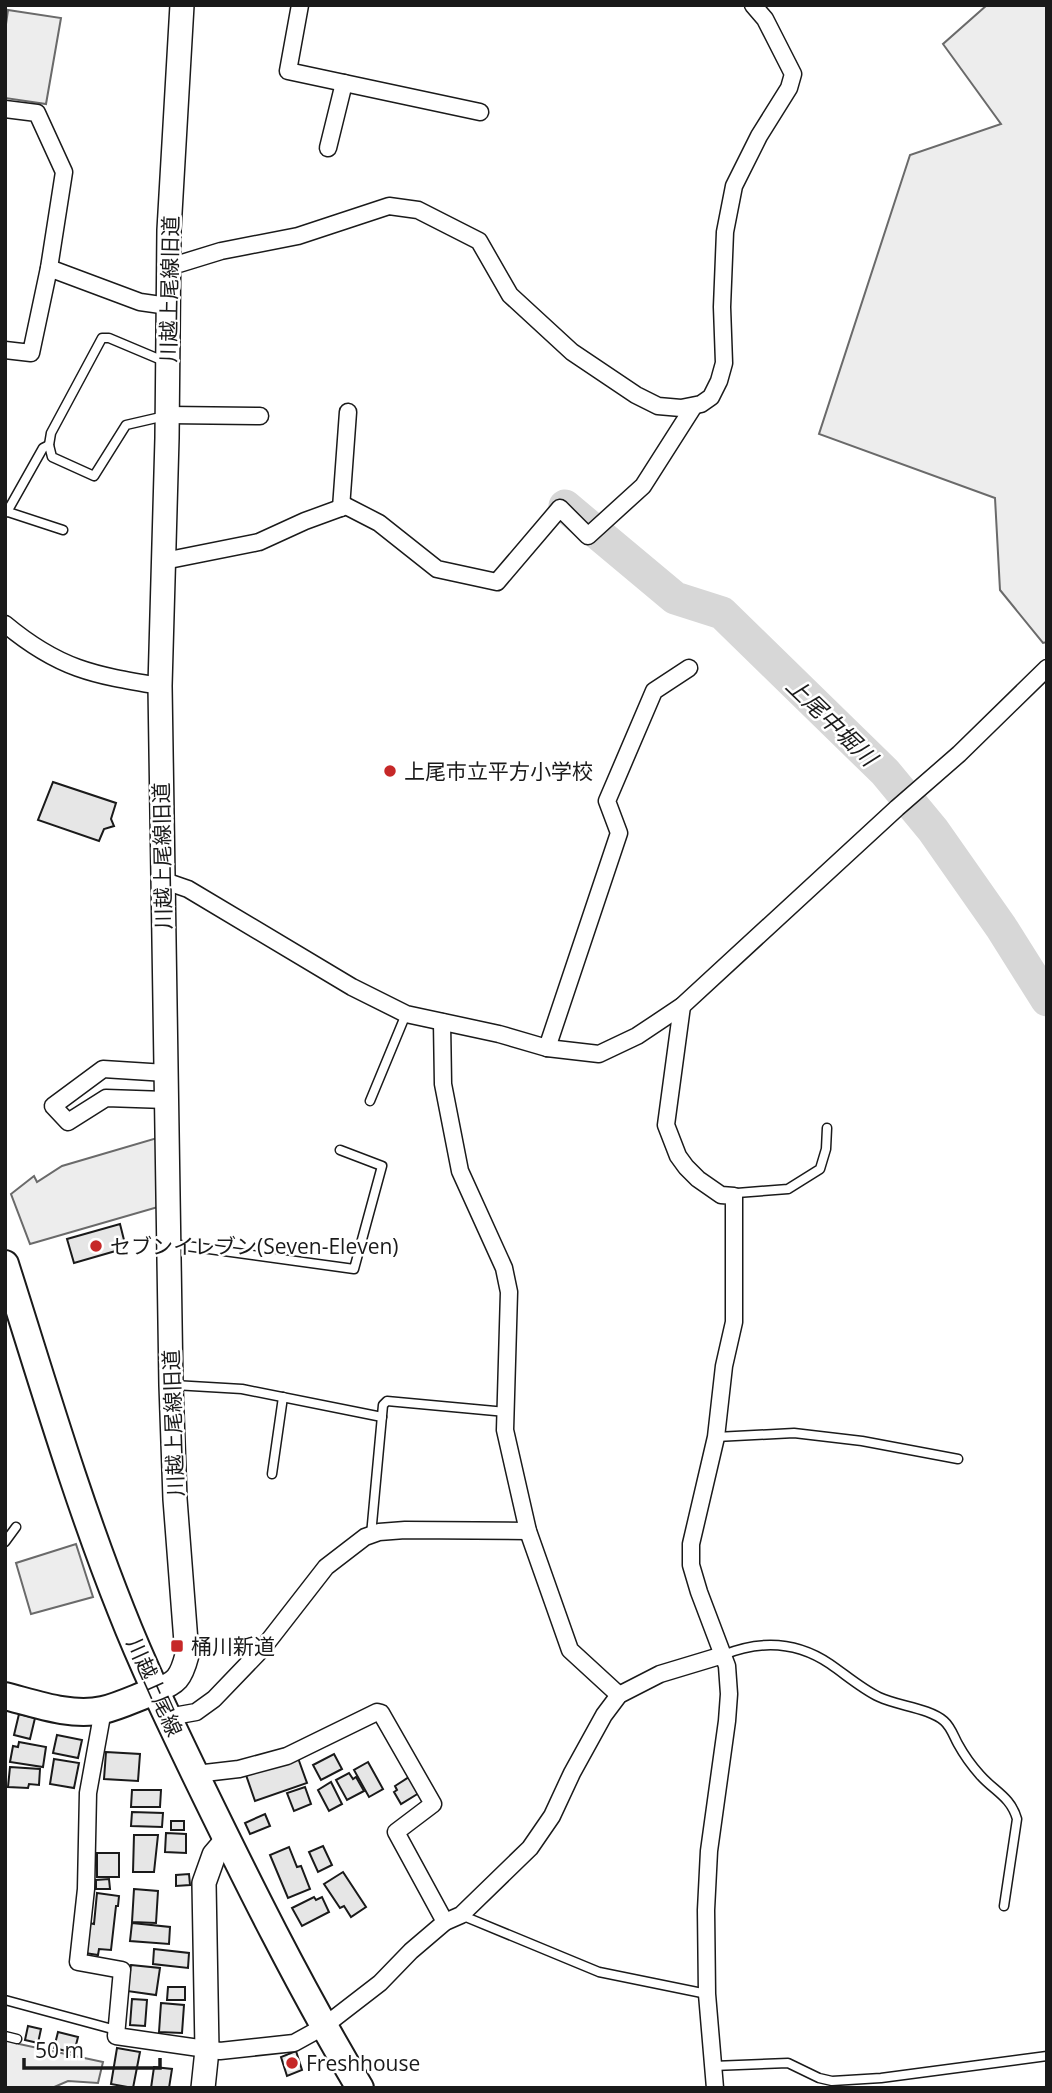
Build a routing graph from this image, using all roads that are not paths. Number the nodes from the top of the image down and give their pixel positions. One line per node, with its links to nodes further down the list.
1 (182, 5): 8 (street, 川越上尾線旧道)
2 (300, 5): 4 (street)
3 (753, 5): 13 (street)
4 (344, 83): 6 (street); 7 (street)
5 (5, 109): 9 (street)
6 (480, 112)
7 (328, 148)
8 (169, 267): 10 (street, 川越上尾線旧道); 13 (street)
9 (49, 268): 10 (street); 11 (street)
10 (168, 306): 12 (street, 川越上尾線旧道)
11 (5, 350)
12 (168, 363): 15 (street, 川越上尾線旧道); 17 (lane)
13 (694, 406): 18 (street)
14 (348, 412): 18 (street)
15 (167, 415): 16 (street); 17 (lane); 21 (street, 川越上尾線旧道)
16 (260, 416)
17 (49, 445): 19 (lane)
18 (341, 508): 21 (street)
19 (6, 512): 20 (lane)
20 (64, 530)
21 (164, 561): 25 (street, 川越上尾線旧道)
22 (5, 624): 25 (street)
23 (689, 668): 30 (street)
24 (1044, 676): 27 (street)
25 (160, 687): 26 (street, 川越上尾線旧道)
26 (162, 880): 28 (street); 31 (street, 川越上尾線旧道)
27 (682, 1006): 30 (street); 36 (street)
28 (406, 1014): 29 (street); 33 (lane)
29 (442, 1022): 30 (street); 41 (street)
30 (547, 1048)
31 (166, 1073): 32 (street, 川越上尾線旧道); 32 (street)
32 (166, 1100): 37 (street, 川越上尾線旧道)
33 (370, 1101)
34 (827, 1128): 36 (lane)
35 (340, 1150): 37 (lane)
36 (734, 1196): 43 (street)
37 (169, 1244): 39 (street, 川越上尾線旧道)
38 (7, 1274): 51 (main road, 川越上尾線)
39 (171, 1385): 40 (lane); 51 (street, 川越上尾線旧道)
40 (284, 1397): 42 (lane); 45 (lane)
41 (506, 1412): 42 (lane); 47 (street)
42 (382, 1417): 48 (lane)
43 (716, 1437): 44 (lane); 50 (street)
44 (958, 1460)
45 (272, 1474)
46 (16, 1527): 49 (lane)
47 (528, 1531): 48 (street); 52 (street)
48 (371, 1535): 55 (street)
49 (5, 1542)
50 (723, 1655): 52 (street); 58 (lane); 61 (street)
51 (155, 1691): 54 (main road); 55 (main road, 川越上尾線)
52 (619, 1695): 59 (street)
53 (5, 1696): 54 (main road)
54 (103, 1710): 64 (street)
55 (168, 1717): 56 (main road, 川越上尾線)
56 (195, 1774): 57 (main road, 川越上尾線); 60 (street)
57 (226, 1841): 63 (main road, 川越上尾線); 67 (street)
58 (1004, 1906)
59 (461, 1915): 60 (street); 61 (lane)
60 (446, 1922): 63 (street)
61 (707, 1994): 69 (street)
62 (5, 2000): 64 (lane)
63 (323, 2027): 67 (street); 71 (main road, 川越上尾線)
64 (116, 2030): 67 (street)
65 (5, 2036): 66 (lane)
66 (17, 2039)
67 (207, 2050): 70 (street)
68 (1047, 2056): 69 (lane)
69 (713, 2066): 72 (street)
70 (203, 2088)
71 (360, 2088)
72 (715, 2088)

